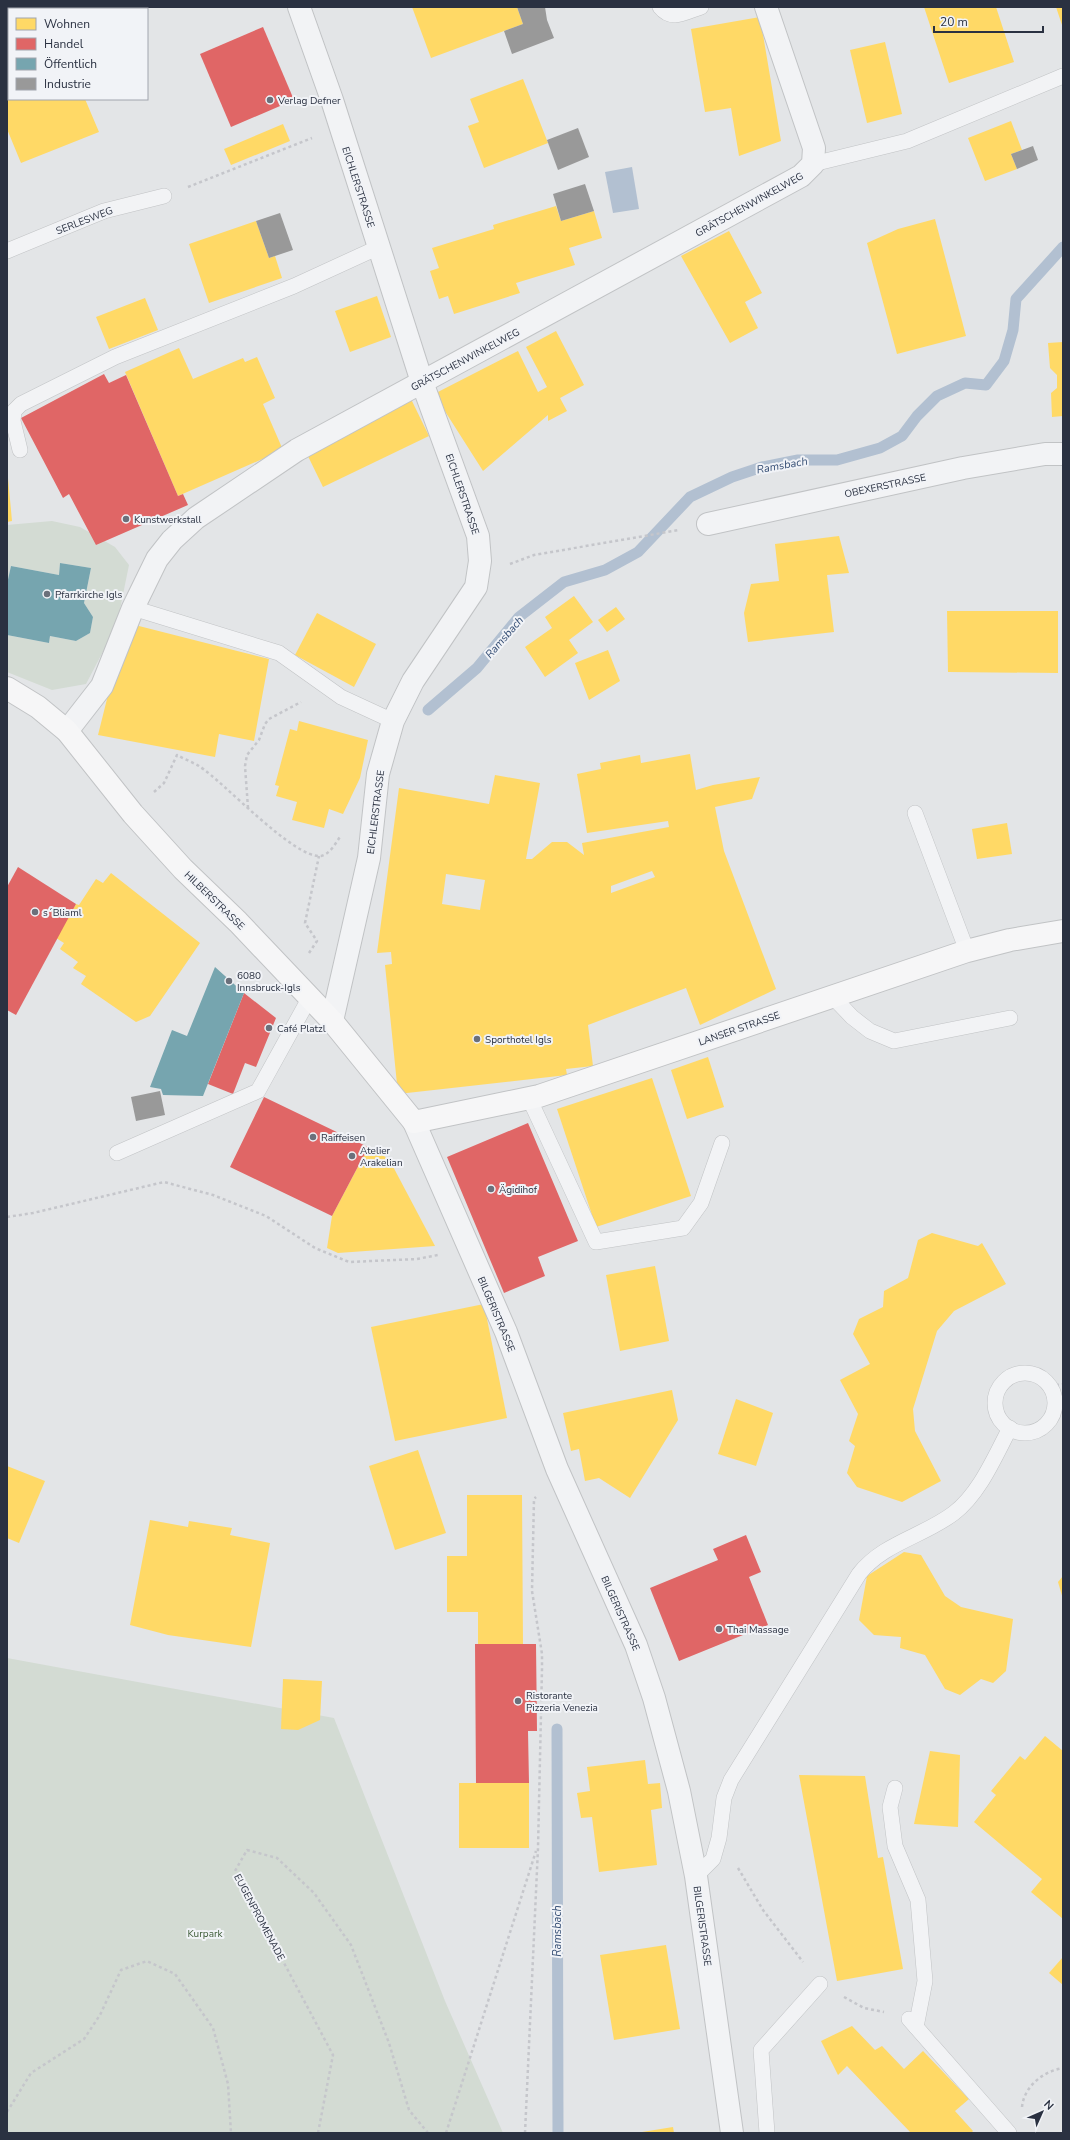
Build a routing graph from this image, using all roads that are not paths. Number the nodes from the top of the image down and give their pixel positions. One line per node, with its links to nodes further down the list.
1 (299, 7): 8 (street, EICHLERSTRASSE)
2 (660, 7): 3 (lane)
3 (701, 7)
4 (766, 7): 6 (street, GRÄTSCHENWINKELWEG)
5 (1063, 76): 6 (lane)
6 (813, 164): 10 (street, GRÄTSCHENWINKELWEG)
7 (164, 196): 9 (lane, SERLESWEG)
8 (379, 247): 10 (street, EICHLERSTRASSE); 11 (lane)
9 (7, 251)
10 (422, 382): 14 (street, GRÄTSCHENWINKELWEG); 16 (street, EICHLERSTRASSE)
11 (20, 450)
12 (1063, 454): 13 (street, OBEXERSTRASSE)
13 (708, 524)
14 (133, 608): 16 (lane); 17 (street, GRÄTSCHENWINKELWEG)
15 (7, 688): 17 (main road, HILBERSTRASSE)
16 (393, 721): 24 (street, EICHLERSTRASSE)
17 (67, 731): 22 (main road, HILBERSTRASSE)
18 (915, 813): 20 (lane)
19 (1063, 931): 20 (main road, LANSER STRASSE)
20 (967, 951): 21 (main road, LANSER STRASSE)
21 (832, 996): 23 (lane); 25 (main road, LANSER STRASSE)
22 (310, 997): 24 (main road, HILBERSTRASSE); 28 (lane)
23 (1010, 1018)
24 (332, 1021): 26 (main road, HILBERSTRASSE)
25 (529, 1098): 26 (main road, LANSER STRASSE); 27 (lane)
26 (414, 1122): 32 (street, BILGERISTRASSE)
27 (722, 1143)
28 (117, 1153)
29 (1056, 1385): 30 (lane); 30 (lane)
30 (1010, 1428): 32 (lane)
31 (895, 1788): 36 (lane)
32 (696, 1876): 34 (street, BILGERISTRASSE)
33 (820, 1984): 35 (lane)
34 (732, 2133)
35 (766, 2133)
36 (1009, 2133)

